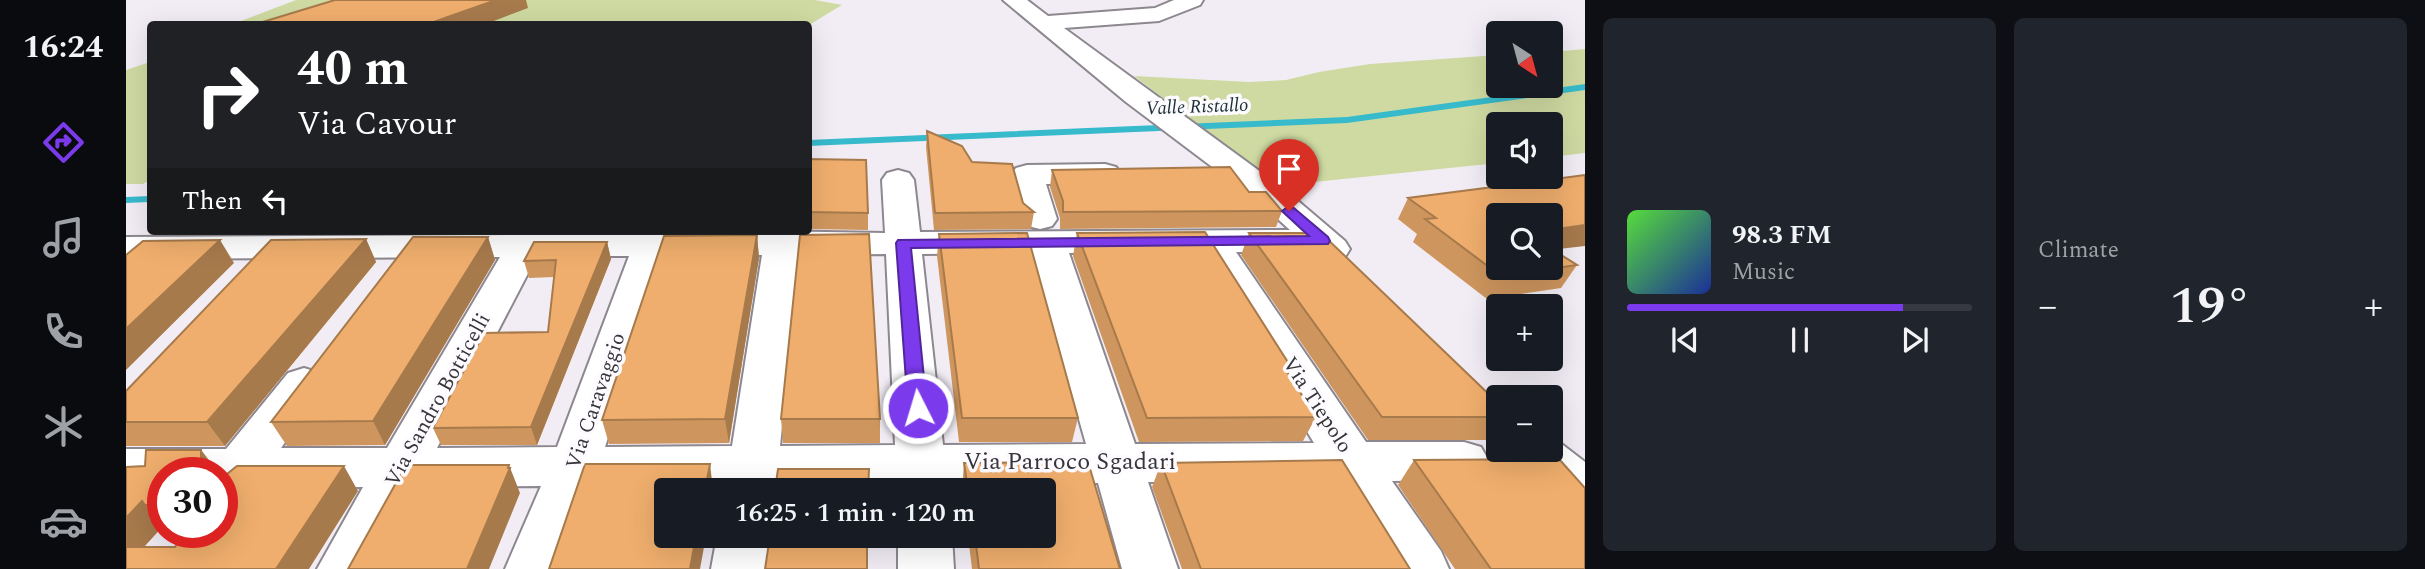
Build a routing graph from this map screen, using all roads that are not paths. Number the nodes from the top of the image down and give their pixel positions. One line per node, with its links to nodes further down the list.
1 (1014, 0): 6 (street)
2 (1076, 0): 3 (street)
3 (1112, 0)
4 (1153, 0): 5 (street)
5 (1185, 3): 6 (street)
6 (1042, 23): 13 (street)
7 (1139, 173): 9 (street)
8 (898, 180): 15 (street)
9 (1044, 230): 14 (street); 15 (street); 25 (street)
10 (783, 237): 12 (street); 15 (street); 33 (street)
11 (529, 238): 12 (street); 16 (street); 30 (street, Via Sandro Botticelli)
12 (653, 238): 26 (street, Via Caravaggio)
13 (1323, 241): 14 (street); 19 (street)
14 (1211, 242): 24 (street, Via Tiepolo)
15 (903, 243): 32 (street)
16 (411, 246): 18 (street); 22 (street)
17 (144, 247): 18 (street); 20 (street)
18 (274, 247): 21 (street)
19 (1352, 269)
20 (126, 278)
21 (237, 286)
22 (379, 288)
23 (329, 352): 29 (street)
24 (1354, 460): 25 (street, Via Parroco Sgadari); 27 (street, Via Parroco Sgadari); 42 (street, Via Tiepolo)
25 (1116, 462): 32 (street, Via Parroco Sgadari); 41 (street)
26 (575, 464): 30 (street, Via Parroco Sgadari); 33 (street, Via Parroco Sgadari); 38 (street, Via Caravaggio)
27 (1559, 468)
28 (126, 469): 31 (street, Via Parroco Sgadari)
29 (238, 469)
30 (398, 469): 34 (street, Via Parroco Sgadari); 37 (street, Via Sandro Botticelli)
31 (147, 471)
32 (923, 476): 33 (street, Via Parroco Sgadari)
33 (752, 478)
34 (238, 479)
35 (742, 548): 39 (street)
36 (925, 548): 40 (street)
37 (345, 569)
38 (533, 569)
39 (739, 569)
40 (926, 569)
41 (1150, 569)
42 (1421, 569)

